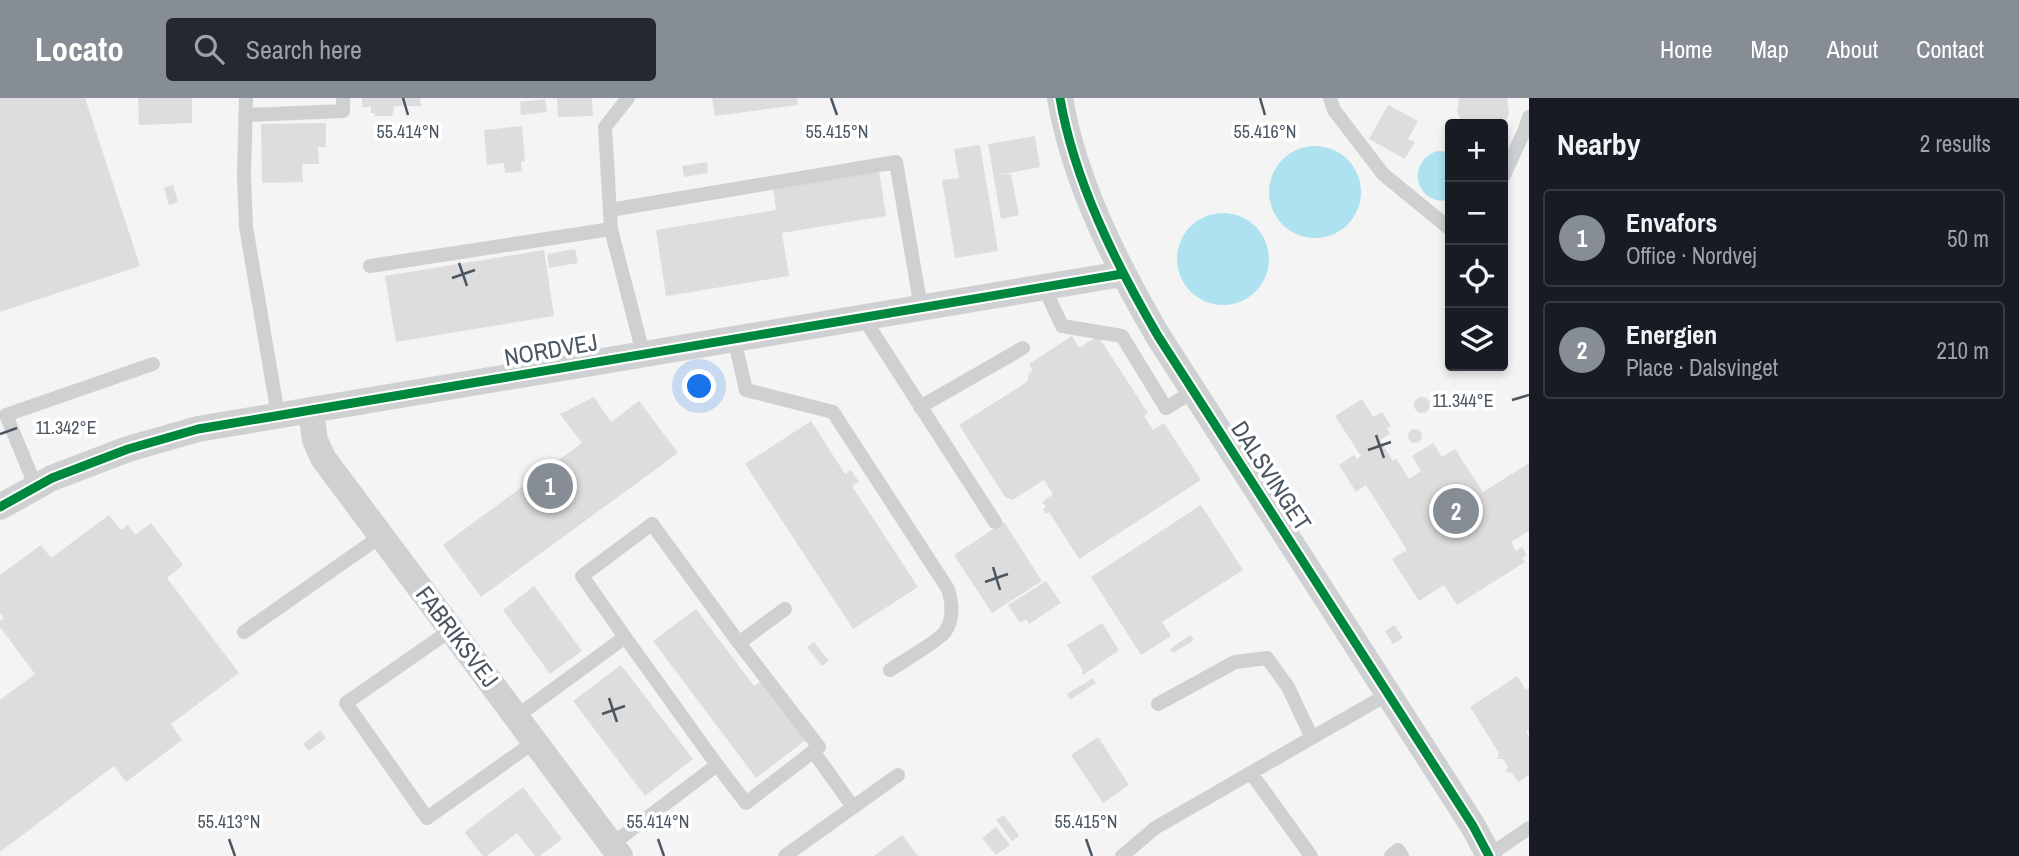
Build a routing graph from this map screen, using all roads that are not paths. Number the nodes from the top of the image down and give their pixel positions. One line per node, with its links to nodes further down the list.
1 (246, 98): 6 (lane)
2 (343, 98): 6 (lane)
3 (628, 98): 10 (lane)
4 (1060, 98): 14 (street, DALSVINGET)
5 (1330, 98): 11 (lane)
6 (245, 115): 25 (lane)
7 (1529, 117): 8 (lane)
8 (1527, 132): 9 (lane)
9 (1508, 168)
10 (610, 210): 12 (lane); 16 (lane)
11 (1445, 225)
12 (611, 229): 13 (lane); 20 (lane)
13 (370, 266)
14 (1122, 274): 15 (street, NORDVEJ); 22 (street, DALSVINGET)
15 (1044, 287): 16 (street, NORDVEJ); 22 (lane)
16 (921, 308): 17 (street, NORDVEJ)
17 (863, 317): 18 (street, NORDVEJ); 23 (lane)
18 (734, 339): 20 (street, NORDVEJ); 35 (lane)
19 (1023, 348): 23 (lane)
20 (643, 353): 24 (street, NORDVEJ)
21 (153, 364): 26 (lane)
22 (1194, 391): 36 (street, DALSVINGET)
23 (920, 407): 28 (lane)
24 (311, 411): 25 (street, NORDVEJ); 29 (street, FABRIKSVEJ)
25 (278, 415): 26 (street, NORDVEJ)
26 (36, 487): 27 (street, NORDVEJ)
27 (0, 507)
28 (995, 522)
29 (381, 536): 31 (street, FABRIKSVEJ); 32 (lane)
30 (785, 609): 34 (lane)
31 (451, 630): 38 (street, FABRIKSVEJ); 40 (lane)
32 (244, 632)
33 (625, 637): 34 (lane); 38 (lane); 42 (lane)
34 (739, 643): 41 (lane)
35 (890, 670)
36 (1388, 694): 39 (lane); 53 (street, DALSVINGET)
37 (1158, 705): 39 (lane)
38 (516, 717): 40 (street, FABRIKSVEJ)
39 (1312, 738): 43 (lane)
40 (534, 742): 47 (street, FABRIKSVEJ)
41 (813, 751): 42 (lane); 45 (lane)
42 (717, 765): 47 (lane)
43 (1251, 773): 49 (lane); 50 (lane)
44 (898, 775): 45 (lane)
45 (853, 807): 48 (lane)
46 (1529, 828): 53 (lane)
47 (615, 850)
48 (785, 856)
49 (1122, 856)
50 (1311, 856)
51 (1391, 856): 52 (lane)
52 (1402, 856)
53 (1489, 856)

